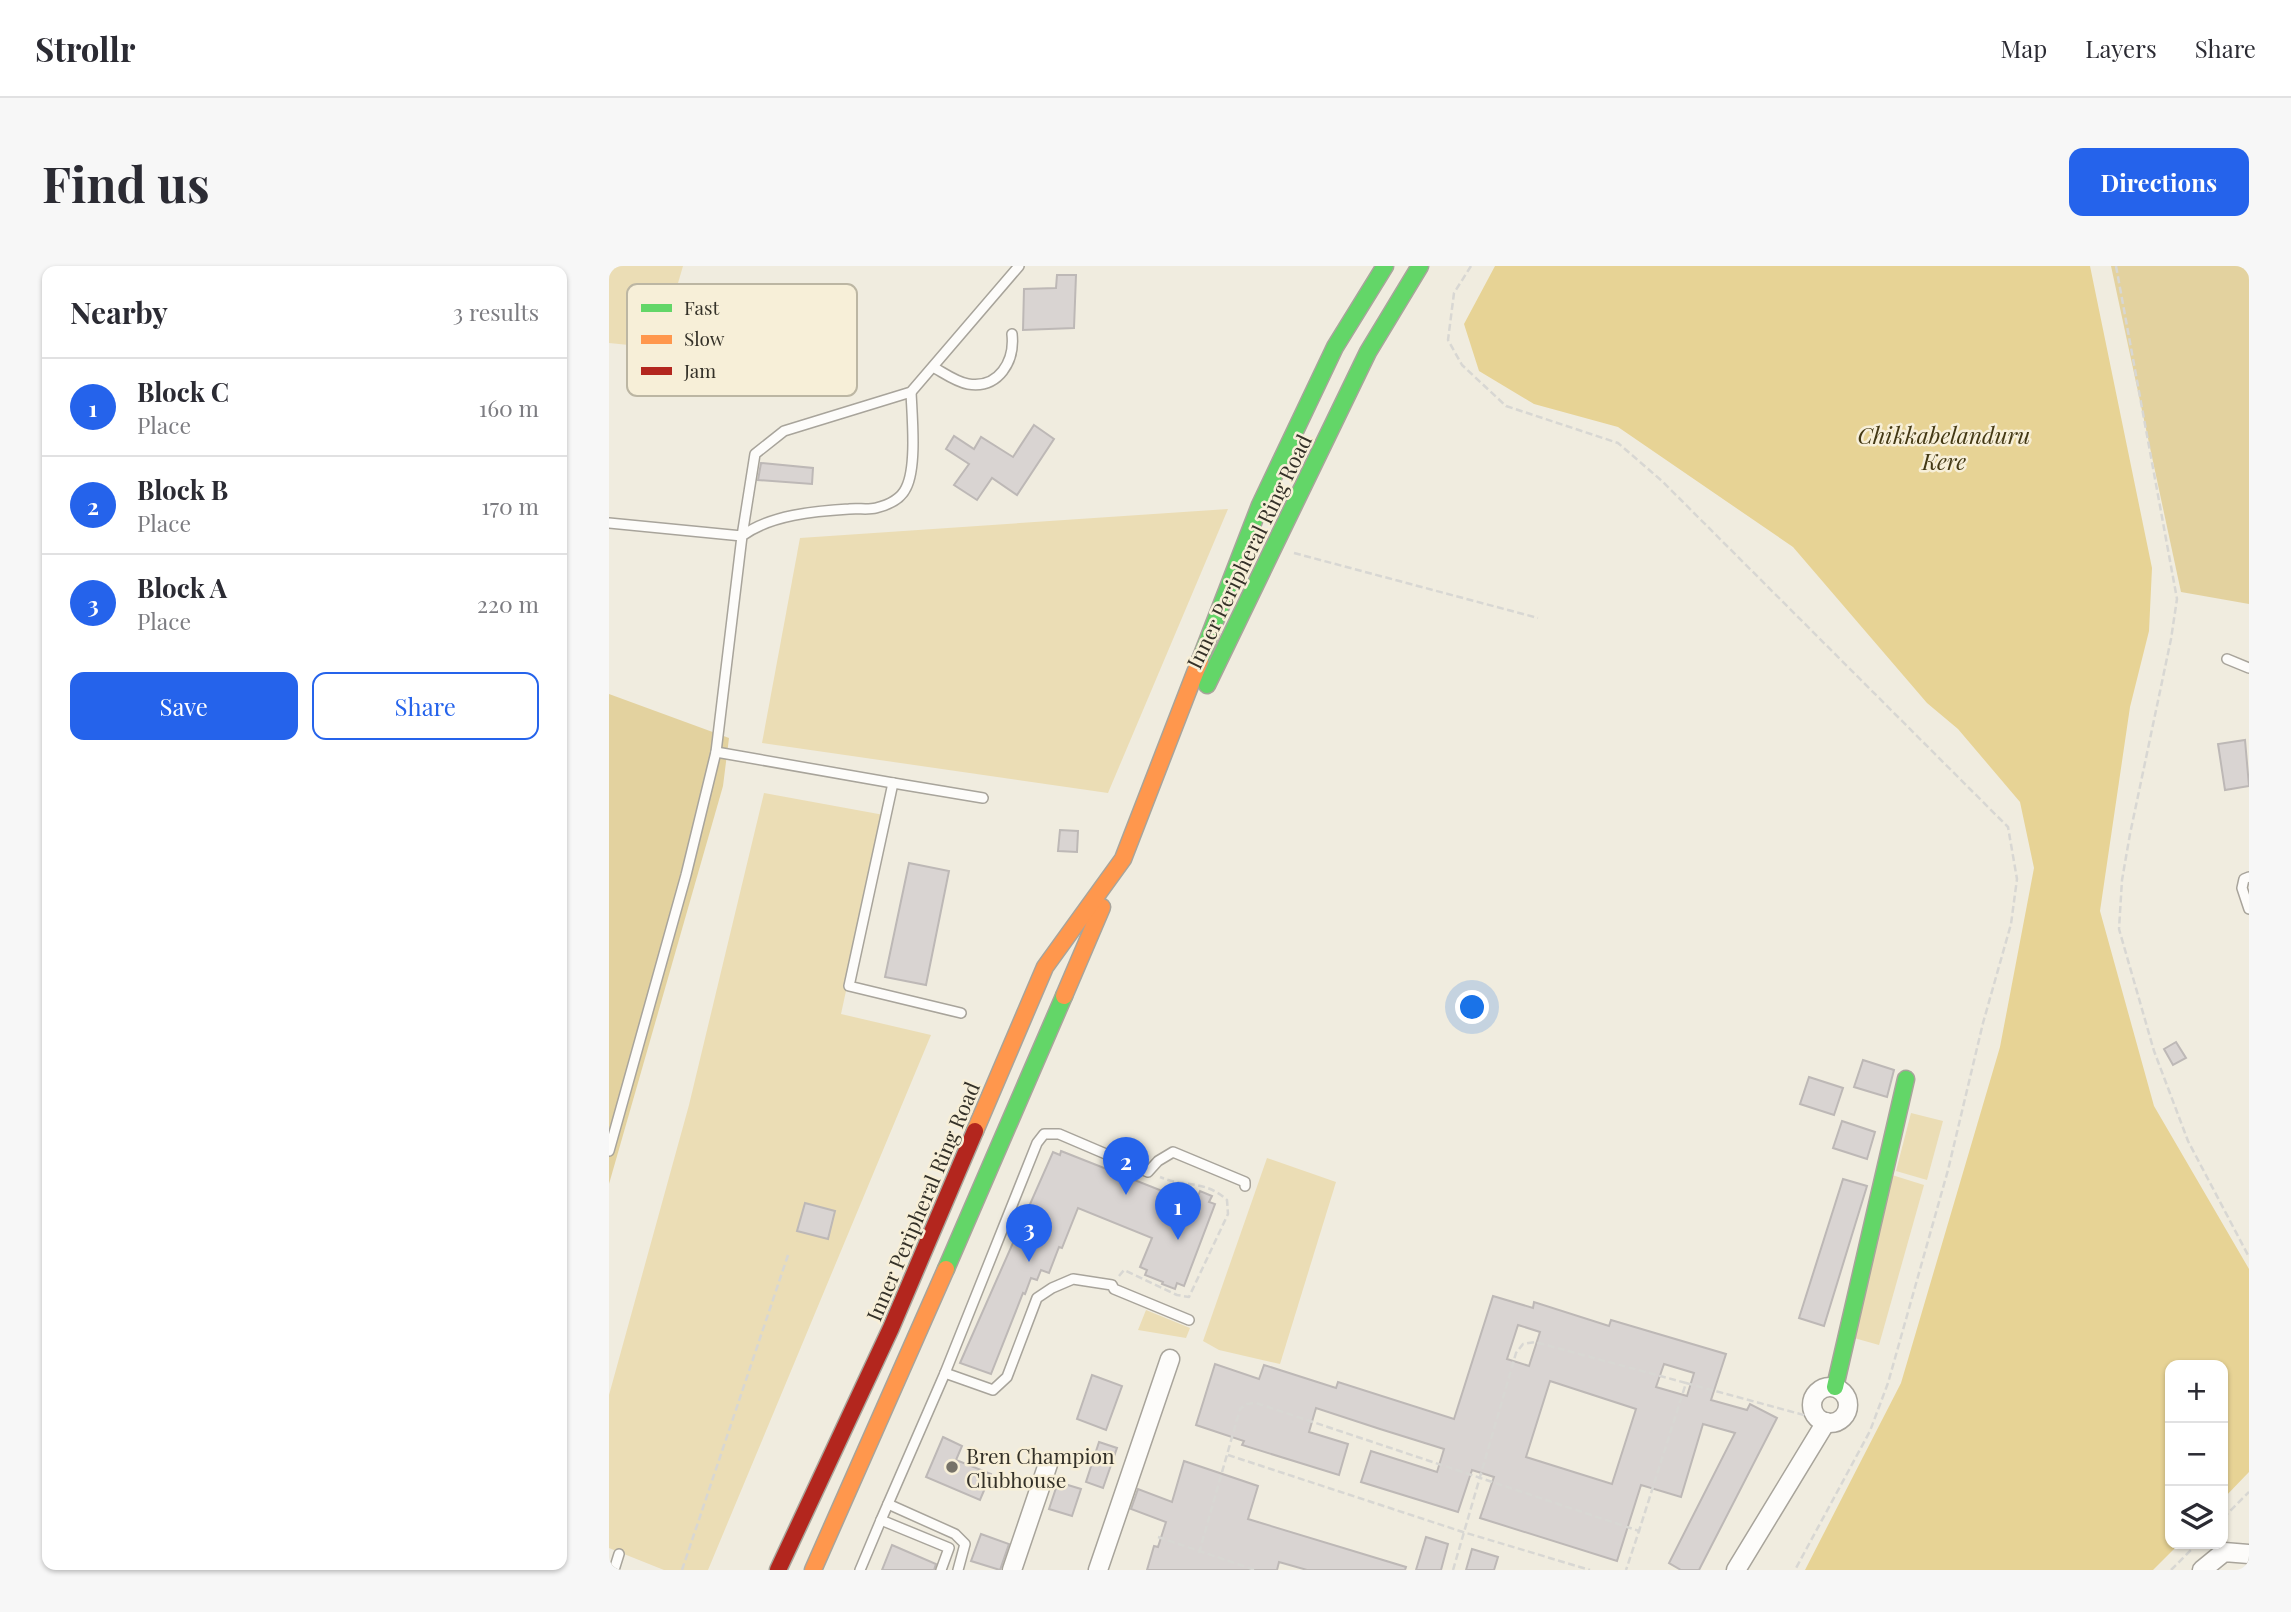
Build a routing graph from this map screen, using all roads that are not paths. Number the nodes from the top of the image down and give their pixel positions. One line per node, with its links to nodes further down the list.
1 (1019, 266): 5 (lane)
2 (1385, 266): 14 (main road, Inner Peripheral Ring Road)
3 (1420, 266): 14 (main road, Inner Peripheral Ring Road)
4 (1012, 334): 5 (lane)
5 (933, 367): 6 (lane)
6 (911, 392): 8 (lane); 8 (lane)
7 (609, 523): 8 (lane)
8 (742, 536): 11 (lane)
9 (2227, 659): 10 (lane)
10 (2249, 668)
11 (716, 752): 12 (lane); 19 (lane)
12 (893, 783): 13 (lane); 17 (lane)
13 (983, 798)
14 (1123, 859): 32 (main road, Inner Peripheral Ring Road); 33 (main road, Inner Peripheral Ring Road)
15 (2249, 877): 16 (lane)
16 (2249, 909)
17 (961, 1013)
18 (1906, 1079): 24 (main road)
19 (609, 1151)
20 (1245, 1186): 23 (lane)
21 (1189, 1320): 23 (lane)
22 (1170, 1359): 38 (street)
23 (945, 1373): 27 (lane)
24 (1835, 1387): 25 (street); 25 (street)
25 (1822, 1420): 39 (street)
26 (1048, 1464): 37 (street)
27 (888, 1504): 28 (lane); 36 (lane)
28 (881, 1520): 34 (lane); 35 (lane)
29 (619, 1554): 31 (lane)
30 (2249, 1554): 40 (street)
31 (614, 1570)
32 (778, 1570)
33 (813, 1570)
34 (860, 1570)
35 (941, 1570)
36 (958, 1570)
37 (1012, 1570)
38 (1098, 1570)
39 (1736, 1570)
40 (2202, 1570)

